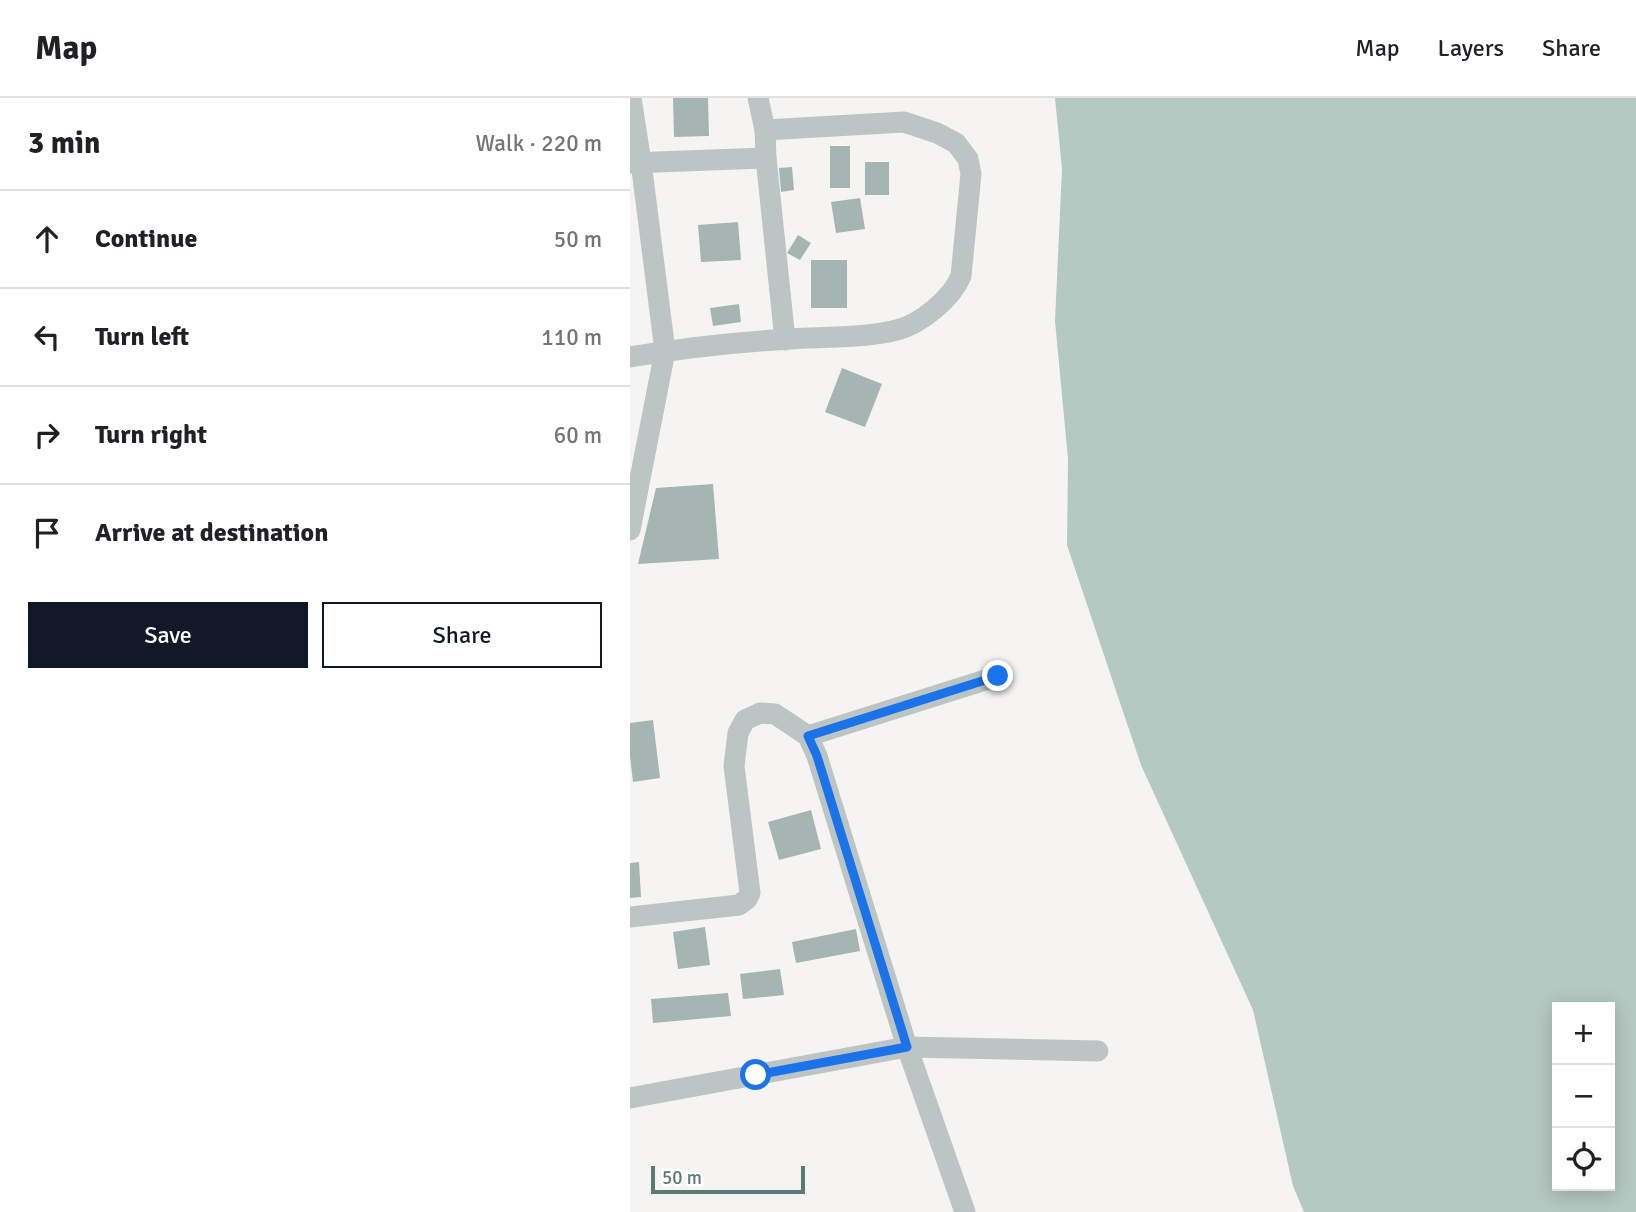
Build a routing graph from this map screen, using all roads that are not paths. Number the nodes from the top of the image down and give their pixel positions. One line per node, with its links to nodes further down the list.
1 (631, 98): 5 (street)
2 (758, 98): 3 (street)
3 (765, 130): 4 (street); 6 (street)
4 (766, 158): 5 (street); 6 (street)
5 (636, 163): 7 (street)
6 (785, 340): 7 (street)
7 (665, 351): 8 (street); 9 (street)
8 (630, 357)
9 (630, 530)
10 (998, 676): 11 (street)
11 (808, 736): 12 (street); 13 (street)
12 (630, 917)
13 (907, 1047): 14 (street); 15 (street); 16 (street)
14 (1098, 1051)
15 (630, 1098)
16 (965, 1212)

